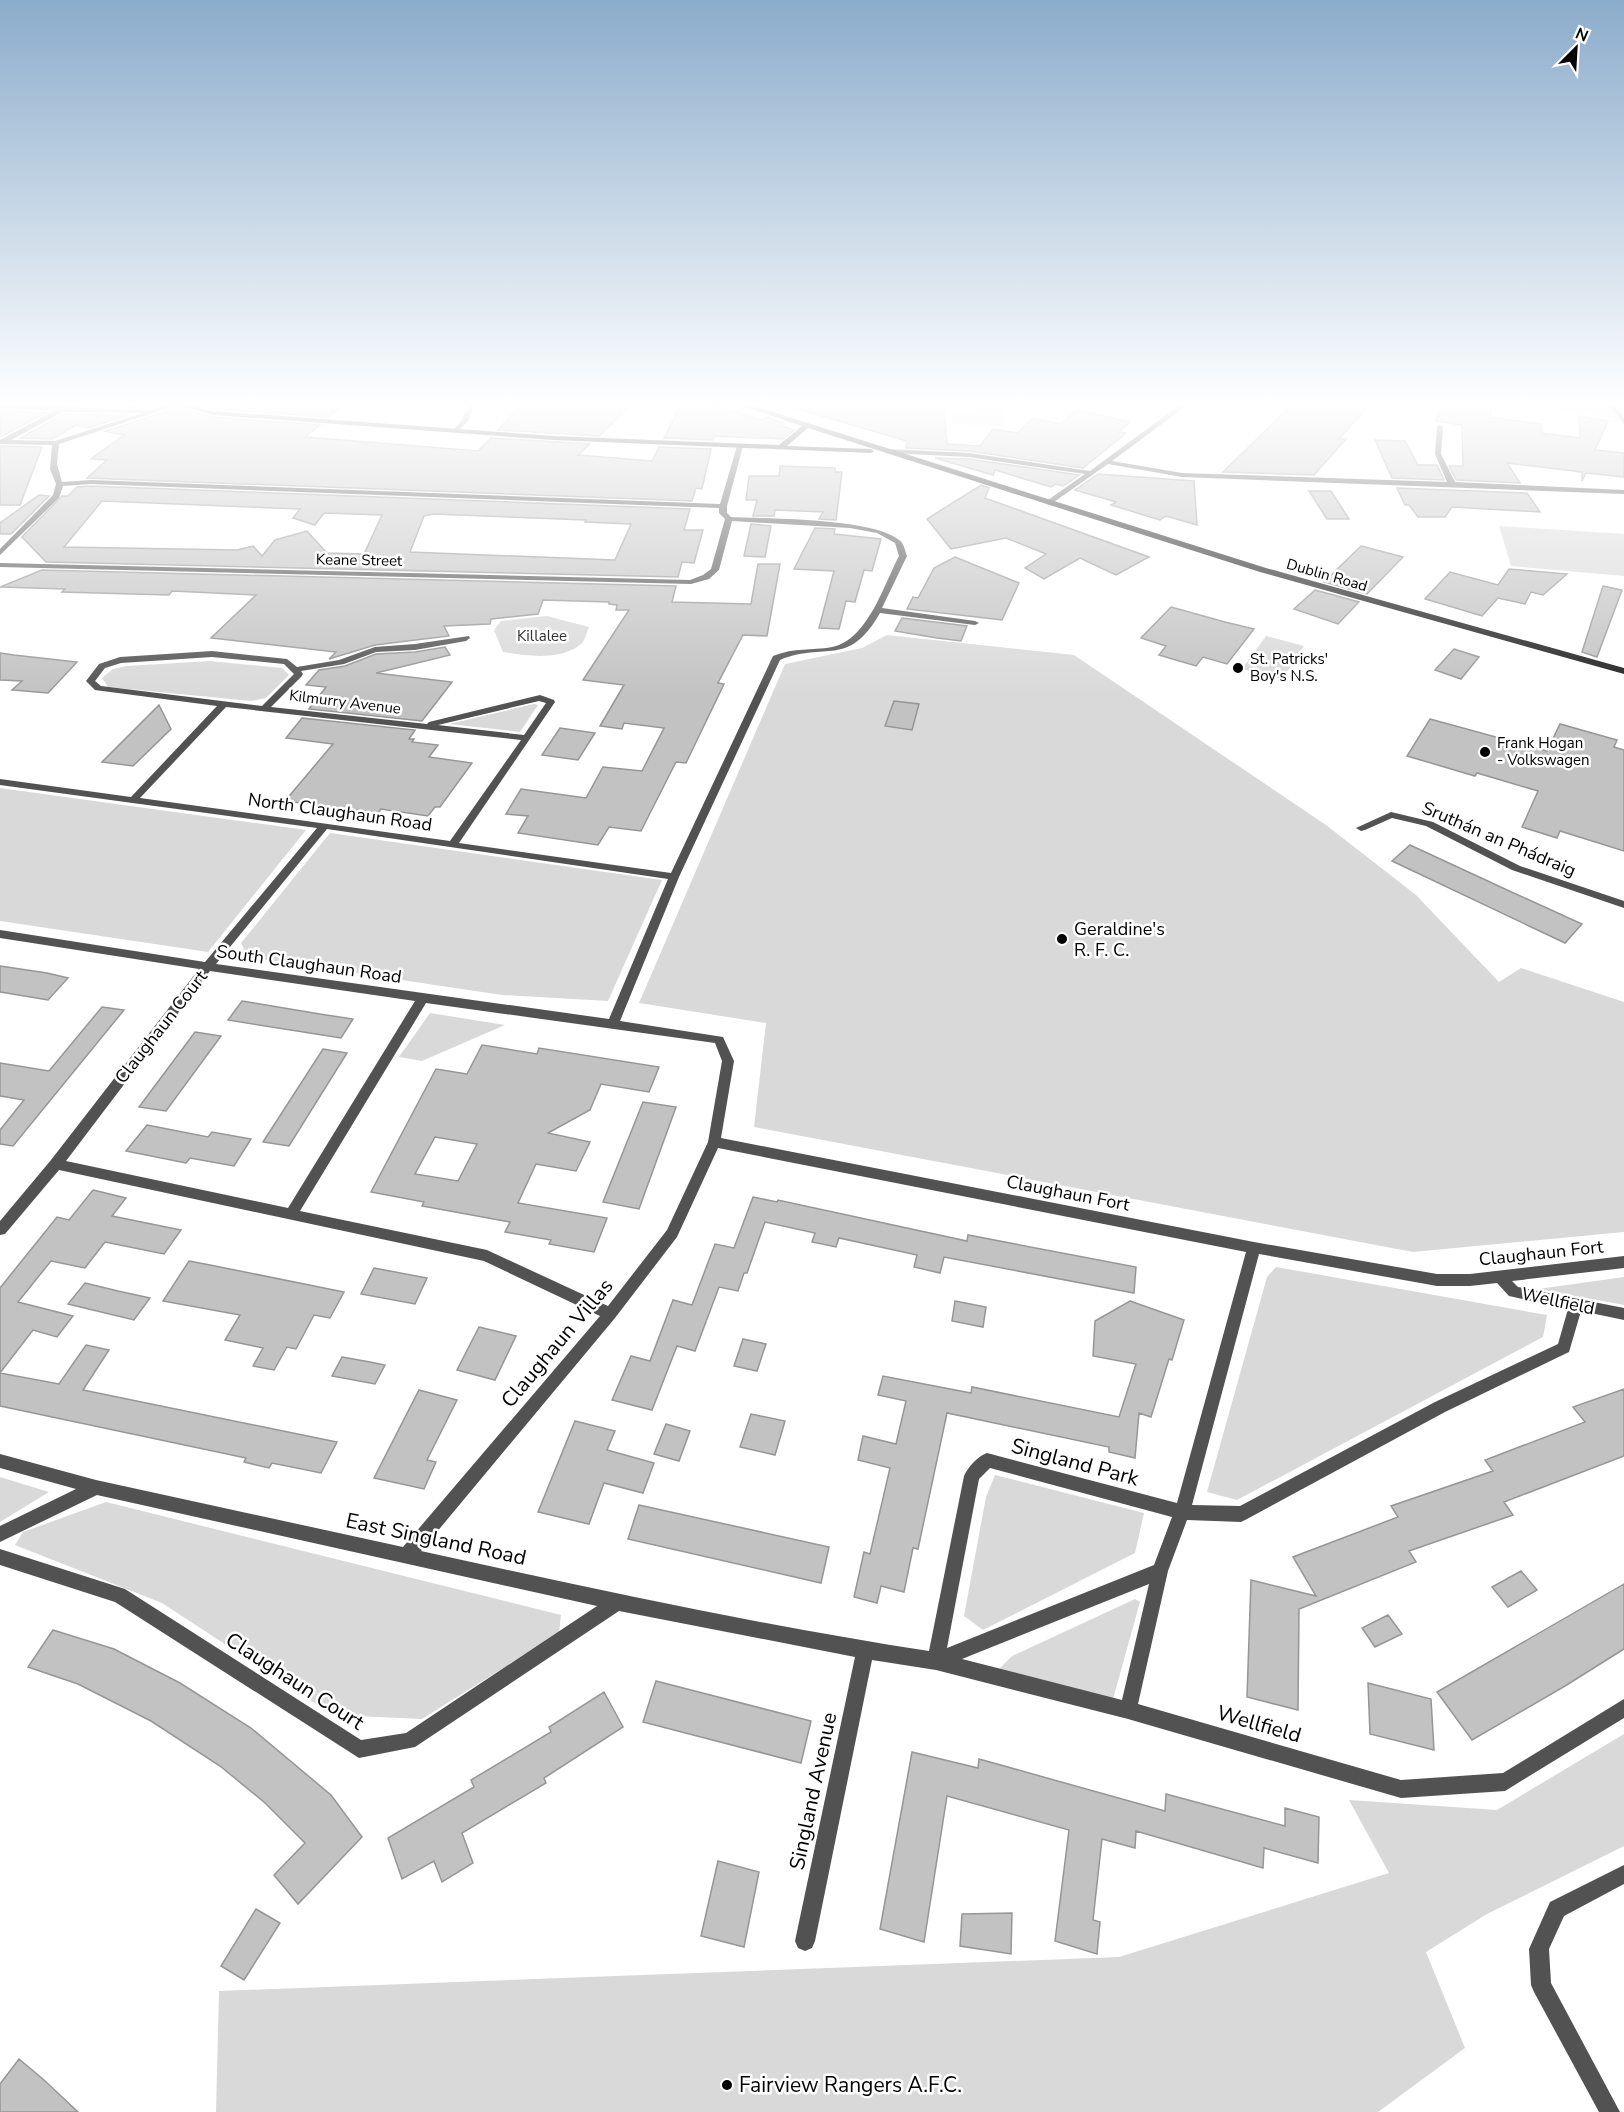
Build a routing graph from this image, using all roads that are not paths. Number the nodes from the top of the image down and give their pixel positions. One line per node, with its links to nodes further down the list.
1 (52, 500): 9 (street)
2 (553, 500): 7 (street)
3 (725, 500): 7 (street)
4 (1042, 500): 6 (main road, Dublin Road)
5 (1053, 500): 6 (street)
6 (1050, 502): 15 (main road, Dublin Road)
7 (723, 506): 8 (street)
8 (729, 519): 10 (street, Keane Street); 11 (street)
9 (0, 553)
10 (0, 565)
11 (878, 610): 12 (street); 25 (street)
12 (975, 623)
13 (465, 638): 14 (street)
14 (295, 670): 16 (street, Kilmurry Avenue); 17 (street, Kilmurry Avenue)
15 (1624, 671)
16 (224, 704): 17 (street, Kilmurry Avenue); 21 (street)
17 (265, 708): 18 (street, Kilmurry Avenue)
18 (422, 726): 19 (street, Kilmurry Avenue); 19 (street, Kilmurry Avenue)
19 (527, 738): 24 (street, Kilmurry Avenue)
20 (0, 782): 21 (street, North Claughaun Road)
21 (132, 801): 22 (street, North Claughaun Road)
22 (324, 826): 24 (street, North Claughaun Road); 28 (street, Claughaun Court)
23 (1361, 828): 26 (street, Sruthán an Phádraig)
24 (453, 844): 25 (street, North Claughaun Road)
25 (674, 877): 30 (street)
26 (1624, 905)
27 (0, 934): 28 (street, South Claughaun Road)
28 (207, 967): 29 (street, South Claughaun Road); 32 (street, Claughaun Court)
29 (423, 998): 30 (street, South Claughaun Road); 33 (street)
30 (614, 1022): 31 (street)
31 (714, 1142): 35 (street, Claughaun Fort); 39 (street, Claughaun Villas)
32 (56, 1164): 33 (street); 34 (street, Claughaun Court)
33 (291, 1214): 39 (street)
34 (0, 1230)
35 (1254, 1248): 37 (street, Claughaun Fort); 43 (street)
36 (1624, 1262): 37 (street, Claughaun Fort)
37 (1499, 1276): 38 (street, Wellfield)
38 (1576, 1305): 40 (street, Wellfield); 43 (street)
39 (610, 1314): 45 (street, Claughaun Villas)
40 (1624, 1314)
41 (0, 1461): 42 (street, East Singland Road)
42 (96, 1487): 44 (street); 45 (street, East Singland Road)
43 (1182, 1512): 47 (street); 50 (street, Singland Park)
44 (0, 1534)
45 (407, 1555): 48 (street, East Singland Road)
46 (0, 1557): 48 (street, Claughaun Court)
47 (1160, 1570): 50 (street); 52 (street)
48 (617, 1602): 49 (street, East Singland Road)
49 (865, 1650): 50 (street, Wellfield); 54 (street, Singland Avenue)
50 (936, 1661): 52 (street, Wellfield)
51 (1624, 1708): 52 (street, Wellfield)
52 (1128, 1710)
53 (1624, 1874): 55 (street)
54 (805, 1941)
55 (1610, 2112)

